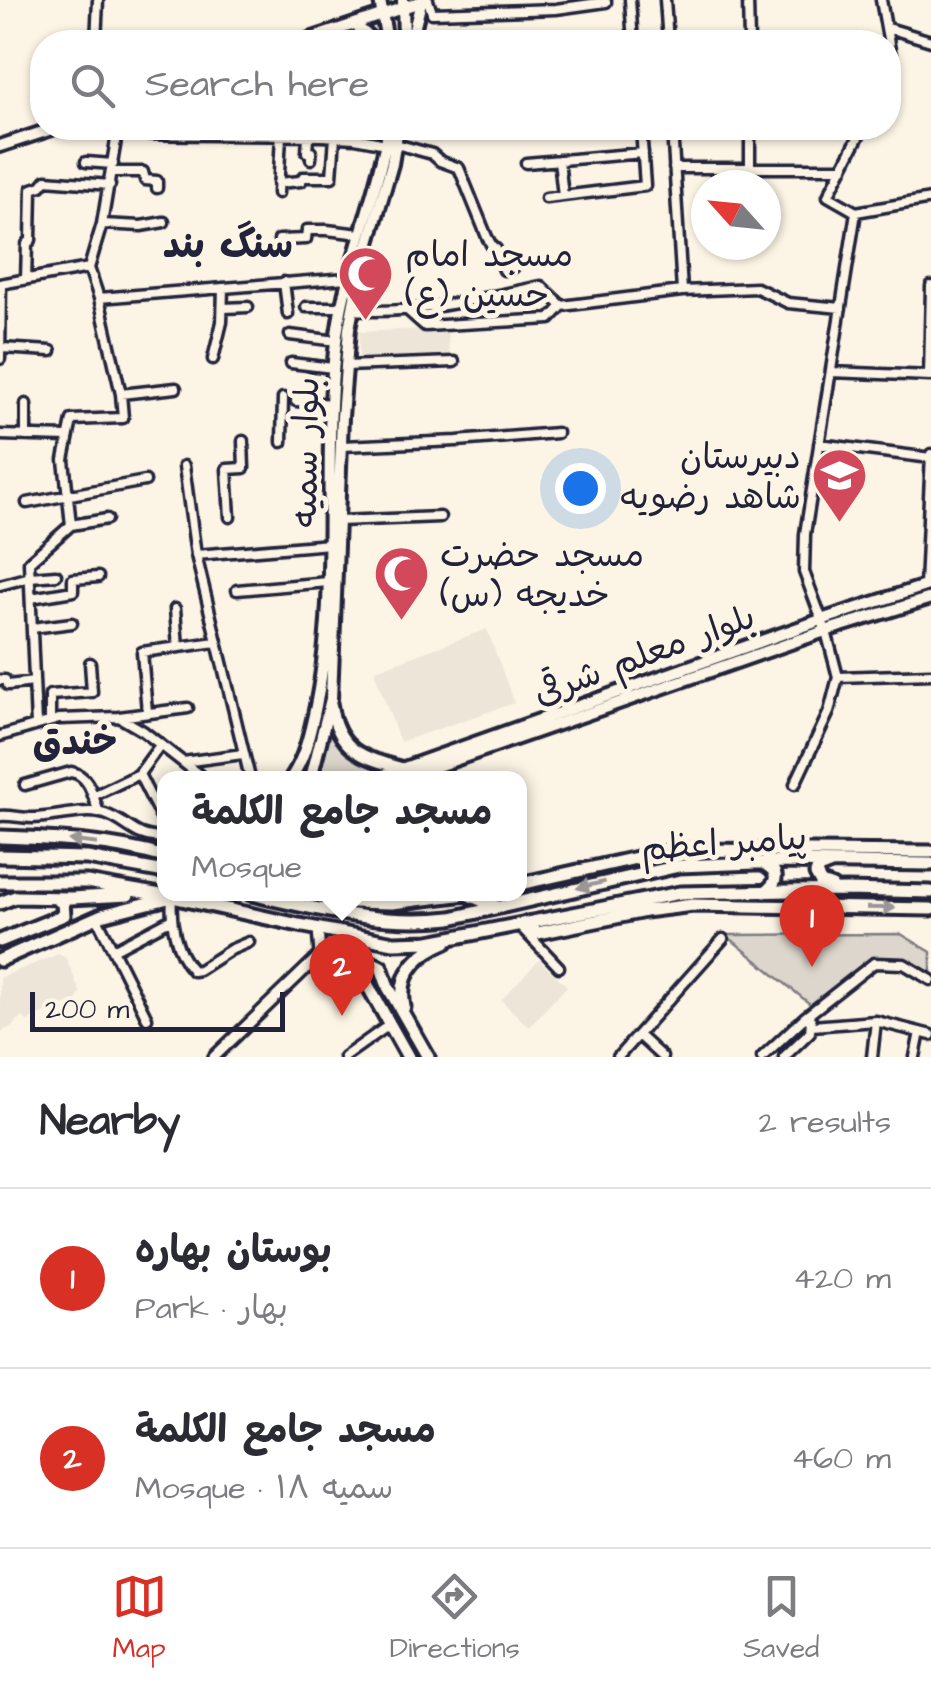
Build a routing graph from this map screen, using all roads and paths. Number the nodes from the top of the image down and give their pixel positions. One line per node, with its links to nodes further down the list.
1 (98, 0): 14 (street)
2 (380, 0): 11 (main road)
3 (630, 0): 20 (street)
4 (665, 0): 21 (street)
5 (748, 0): 22 (street)
6 (881, 0): 13 (street)
7 (425, 1): 9 (main road); 10 (street); 19 (main road)
8 (606, 2): 10 (street)
9 (403, 4): 11 (main road); 18 (main road)
10 (574, 4)
11 (381, 16): 12 (main road); 17 (main road)
12 (354, 24): 15 (main road); 16 (main road)
13 (888, 28): 23 (street)
14 (97, 30)
15 (336, 30)
16 (364, 30)
17 (382, 30)
18 (405, 30)
19 (411, 30)
20 (632, 30)
21 (667, 30)
22 (749, 30)
23 (894, 30)
24 (901, 32): 25 (street)
25 (931, 42)
26 (30, 135): 38 (main road)
27 (116, 140): 45 (street)
28 (281, 140): 30 (street)
29 (308, 140): 41 (street)
30 (335, 140)
31 (359, 140): 39 (street)
32 (390, 140): 39 (main road, بلوار سمیه)
33 (393, 140): 39 (main road, بلوار سمیه)
34 (642, 140): 40 (street)
35 (673, 140): 46 (street)
36 (750, 140): 47 (street)
37 (857, 140): 48 (street)
38 (0, 144)
39 (391, 144): 57 (main road, بلوار سمیه); 59 (street); 73 (main road, بلوار سمیه)
40 (643, 152): 42 (street); 51 (street)
41 (311, 158)
42 (560, 160): 44 (street); 51 (street)
43 (86, 162): 45 (street)
44 (526, 163)
45 (112, 168): 49 (street); 50 (street)
46 (674, 168): 47 (street); 67 (street)
47 (750, 168): 48 (street)
48 (842, 168): 54 (street)
49 (110, 186): 56 (street); 62 (street)
50 (156, 188)
51 (563, 196): 52 (street)
52 (546, 198)
53 (931, 199): 54 (street)
54 (856, 212): 74 (street)
55 (164, 222): 56 (street)
56 (102, 224): 60 (street)
57 (360, 234): 58 (street); 61 (main road, بلوار سمیه)
58 (279, 240)
59 (514, 267)
60 (89, 268): 62 (street); 68 (street)
61 (347, 278): 63 (street); 73 (main road, بلوار سمیه)
62 (26, 279): 64 (street)
63 (284, 282): 66 (street); 76 (street)
64 (0, 284): 79 (street)
65 (931, 286): 87 (street)
66 (223, 288): 68 (street); 72 (street)
67 (682, 291): 69 (street); 74 (street)
68 (99, 298): 89 (street)
69 (562, 306): 75 (street); 75 (street)
70 (248, 307): 72 (street)
71 (306, 307): 73 (street)
72 (224, 308): 82 (street)
73 (347, 308): 75 (street); 78 (main road, بلوار سمیه); 85 (main road, بلوار سمیه)
74 (841, 308): 86 (street)
75 (407, 310)
76 (288, 314)
77 (290, 335): 78 (street)
78 (336, 342): 85 (main road, بلوار سمیه)
79 (1, 348): 80 (street); 81 (street)
80 (50, 351)
81 (0, 359)
82 (213, 359)
83 (454, 362): 85 (street)
84 (291, 363): 85 (street)
85 (339, 367): 93 (main road, بلوار سمیه); 101 (main road, بلوار سمیه)
86 (831, 372): 87 (street); 100 (street)
87 (930, 376)
88 (176, 388): 89 (street)
89 (121, 394): 97 (street)
90 (282, 398): 99 (street)
91 (296, 401): 93 (street)
92 (26, 404): 96 (street)
93 (332, 404): 112 (main road, بلوار سمیه)
94 (557, 433): 101 (street)
95 (0, 434): 96 (street)
96 (26, 436): 97 (street)
97 (68, 437): 105 (street)
98 (243, 441): 107 (street)
99 (282, 442)
100 (820, 444): 102 (street); 125 (street)
101 (342, 446): 110 (main road, بلوار سمیه)
102 (931, 456): 119 (street)
103 (184, 466): 113 (street)
104 (145, 481): 105 (street)
105 (68, 495): 106 (street); 111 (street)
106 (27, 503)
107 (230, 517)
108 (440, 518): 110 (street)
109 (106, 519): 111 (street)
110 (340, 521): 134 (main road, بلوار سمیه)
111 (71, 525): 115 (street)
112 (330, 544): 113 (street); 117 (main road, بلوار سمیه)
113 (196, 556): 127 (street)
114 (56, 575): 115 (street)
115 (30, 577): 118 (street); 121 (street)
116 (98, 577): 121 (street)
117 (328, 582): 120 (street); 146 (main road, بلوار سمیه)
118 (0, 585)
119 (928, 585): 125 (main road, بلوار معلم شرقی)
120 (237, 590)
121 (30, 598): 126 (street)
122 (931, 598): 125 (main road, بلوار معلم شرقی)
123 (175, 609): 128 (street)
124 (72, 622): 126 (street)
125 (823, 625): 131 (street); 149 (main road, بلوار معلم شرقی)
126 (32, 628): 133 (street)
127 (216, 642): 128 (street); 142 (street)
128 (178, 647): 136 (street)
129 (90, 663): 138 (street)
130 (931, 674): 131 (street)
131 (838, 676): 152 (street)
132 (4, 682): 133 (street)
133 (34, 682): 139 (street)
134 (331, 699): 147 (main road, بلوار سمیه); 148 (main road)
135 (188, 708): 136 (street)
136 (147, 712): 137 (street)
137 (119, 716): 138 (street); 141 (street)
138 (50, 720): 139 (street)
139 (36, 725): 140 (street)
140 (0, 736)
141 (160, 745): 143 (street); 150 (street)
142 (243, 754): 143 (street); 145 (street)
143 (182, 762): 144 (street)
144 (193, 771)
145 (248, 771)
146 (294, 771)
147 (313, 771)
148 (397, 771)
149 (411, 771)
150 (139, 774): 153 (street); 154 (street)
151 (25, 784): 153 (street)
152 (796, 784)
153 (92, 796): 155 (street)
154 (157, 811)
155 (99, 813): 156 (street); 158 (street)
156 (0, 816)
157 (0, 837): 160 (main road, one-way to 157)
158 (157, 838)
159 (931, 852): 167 (main road)
160 (157, 855)
161 (0, 856): 165 (main road)
162 (835, 862): 163 (main road, پیامبر اعظم); 164 (main road, پیامبر اعظم); 168 (main road)
163 (763, 863): 169 (main road); 174 (main road, پیامبر اعظم, one-way to 174)
164 (931, 864)
165 (157, 871)
166 (0, 882): 171 (main road)
167 (527, 882)
168 (846, 890): 169 (main road, پیامبر اعظم); 170 (main road, پیامبر اعظم)
169 (764, 892): 193 (main road, پیامبر اعظم)
170 (931, 892)
171 (152, 894): 172 (main road, پیامبر اعظم); 173 (main road)
172 (157, 895)
173 (54, 898): 184 (main road); 190 (main road)
174 (527, 900)
175 (158, 901): 191 (main road)
176 (172, 901): 192 (street)
177 (191, 901): 194 (main road, پیامبر اعظم)
178 (289, 901): 188 (main road, پیامبر اعظم)
179 (338, 901): 188 (main road)
180 (350, 901): 185 (main road)
181 (415, 901): 185 (main road)
182 (484, 901): 186 (main road)
183 (524, 901): 186 (main road, پیامبر اعظم, one-way to 186)
184 (0, 903)
185 (392, 904): 189 (main road)
186 (498, 907): 189 (main road, پیامبر اعظم)
187 (931, 909): 193 (main road, one-way to 187)
188 (346, 914): 189 (main road, پیامبر اعظم)
189 (360, 916)
190 (59, 917): 196 (main road); 199 (main road)
191 (97, 918): 196 (main road); 201 (street)
192 (170, 920): 200 (street); 201 (street)
193 (522, 923): 197 (main road, پیامبر اعظم); 204 (street)
194 (318, 928): 195 (main road, پیامبر اعظم); 202 (street)
195 (338, 932): 197 (main road, پیامبر اعظم); 205 (main road)
196 (61, 933): 203 (main road)
197 (461, 936): 207 (main road)
198 (723, 939): 215 (street)
199 (0, 941)
200 (249, 942)
201 (113, 950): 208 (street)
202 (320, 955): 205 (street); 218 (street)
203 (0, 960)
204 (559, 968)
205 (359, 970): 207 (main road); 211 (main road)
206 (931, 980): 209 (street)
207 (406, 1016): 221 (main road)
208 (147, 1018)
209 (804, 1018): 212 (street); 217 (street)
210 (876, 1022): 212 (street); 213 (street); 226 (street)
211 (389, 1025): 219 (street); 220 (main road)
212 (812, 1026): 216 (street)
213 (920, 1032): 214 (street); 227 (street)
214 (931, 1035)
215 (638, 1036): 222 (street); 223 (street)
216 (796, 1046): 224 (street); 225 (street)
217 (764, 1056)
218 (214, 1057)
219 (345, 1057)
220 (408, 1057)
221 (428, 1057)
222 (618, 1057)
223 (662, 1057)
224 (784, 1057)
225 (801, 1057)
226 (872, 1057)
227 (915, 1057)

